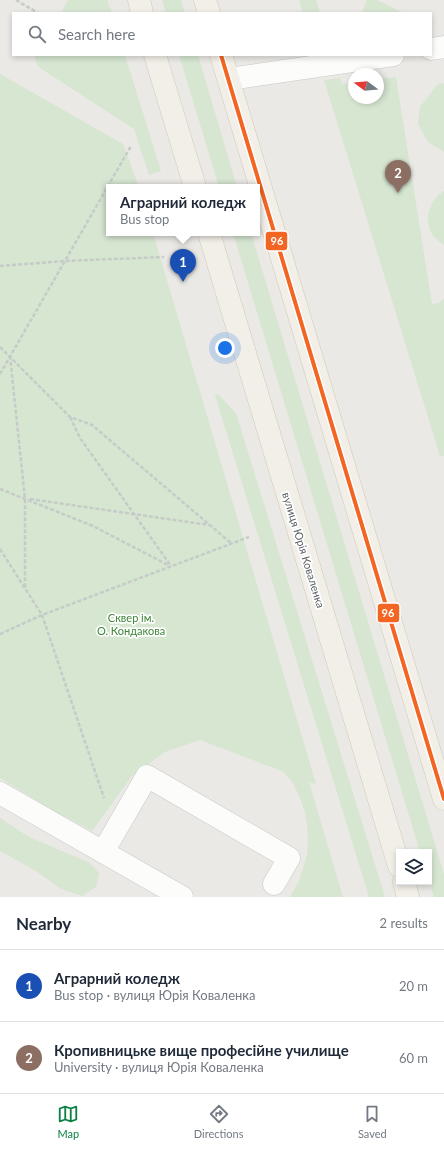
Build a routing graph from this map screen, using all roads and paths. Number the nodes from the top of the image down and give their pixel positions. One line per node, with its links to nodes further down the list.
1 (16, 0): 4 (path)
2 (139, 0): 5 (main road)
3 (205, 0): 6 (main road)
4 (36, 12)
5 (142, 12)
6 (209, 12)
7 (444, 48): 8 (lane)
8 (432, 49)
9 (155, 56): 15 (main road)
10 (221, 56): 12 (main road)
11 (386, 56): 12 (lane)
12 (229, 79): 37 (main road)
13 (131, 146): 14 (path)
14 (109, 184)
15 (194, 184)
16 (106, 189): 19 (path)
17 (210, 236): 40 (main road, вулиця Юрія Коваленка)
18 (164, 257): 19 (path)
19 (64, 261): 20 (path); 22 (path)
20 (0, 266)
21 (0, 347): 22 (path)
22 (10, 356): 23 (path); 24 (path); 26 (path)
23 (0, 374)
24 (70, 417): 27 (path); 28 (path)
25 (0, 489): 26 (path)
26 (25, 499): 27 (path); 32 (path); 33 (path)
27 (134, 514): 28 (path); 32 (path)
28 (210, 525): 30 (path)
29 (249, 537): 30 (path)
30 (232, 543): 32 (path)
31 (0, 549): 33 (path)
32 (171, 566): 34 (path)
33 (25, 589): 34 (path)
34 (42, 615): 35 (path); 38 (path)
35 (0, 634)
36 (0, 793): 39 (lane)
37 (444, 799)
38 (116, 830): 39 (lane); 41 (lane)
39 (103, 852): 43 (lane)
40 (396, 856)
41 (274, 884)
42 (405, 885): 44 (main road)
43 (182, 897)
44 (408, 897)

